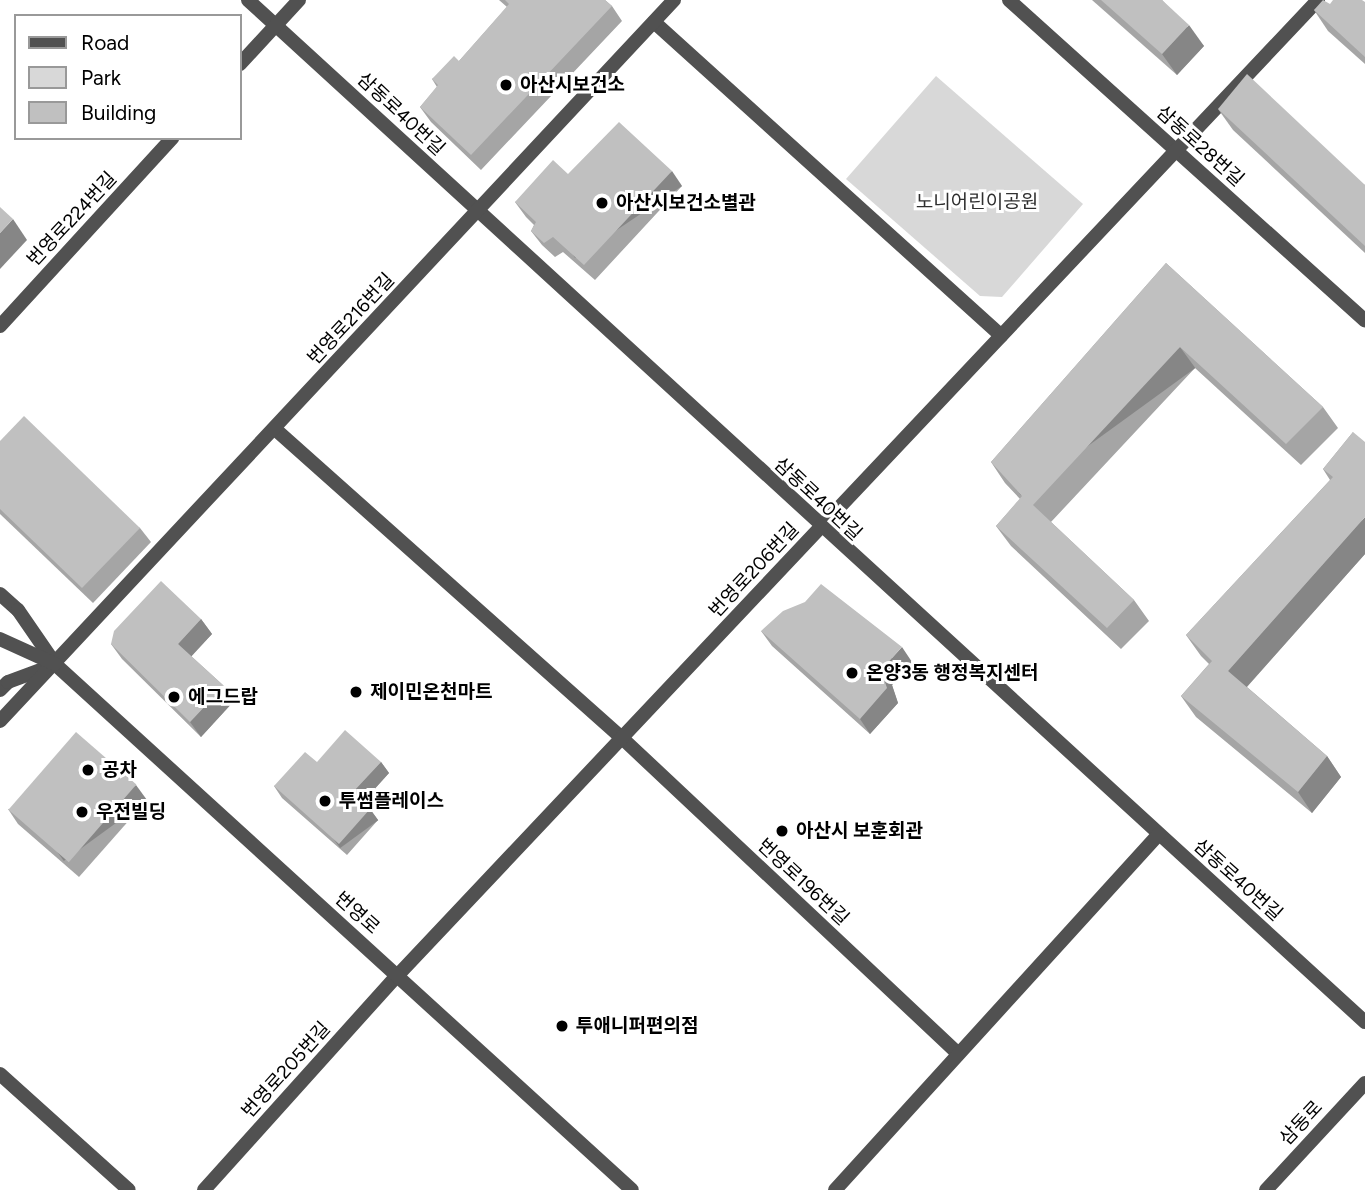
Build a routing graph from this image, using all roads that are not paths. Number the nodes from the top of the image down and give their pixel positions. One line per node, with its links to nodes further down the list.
1 (248, 0): 7 (street, 삼동로40번길)
2 (299, 0): 7 (street)
3 (674, 0): 6 (street, 번영로216번길)
4 (1009, 0): 10 (street, 삼동로28번길)
5 (1318, 0): 10 (street, 번영로206번길)
6 (653, 22): 11 (street, 번영로216번길); 14 (street)
7 (276, 24): 8 (street); 11 (street, 삼동로40번길)
8 (242, 62)
9 (170, 140): 13 (street, 번영로224번길)
10 (1176, 150): 12 (street, 삼동로28번길); 14 (street, 번영로206번길)
11 (477, 211): 15 (street, 번영로216번길); 16 (street, 삼동로40번길)
12 (1365, 321)
13 (0, 326)
14 (1001, 336): 16 (street, 번영로206번길)
15 (275, 429): 19 (street, 번영로216번길); 22 (street)
16 (821, 527): 22 (street, 번영로206번길); 23 (street, 삼동로40번길)
17 (0, 594): 19 (street, 번영로)
18 (0, 639): 19 (street, 번영로)
19 (56, 665): 20 (street); 21 (street, 번영로216번길); 24 (street, 번영로)
20 (0, 690)
21 (0, 721)
22 (622, 738): 24 (street, 번영로206번길); 26 (street, 번영로196번길)
23 (1159, 834): 25 (street, 삼동로40번길); 26 (street)
24 (397, 976): 30 (street, 번영로205번길); 31 (street, 번영로)
25 (1365, 1022)
26 (958, 1054): 32 (street)
27 (0, 1074): 29 (street)
28 (1365, 1083): 33 (street, 삼동로)
29 (129, 1190)
30 (204, 1190)
31 (632, 1190)
32 (835, 1190)
33 (1266, 1190)

